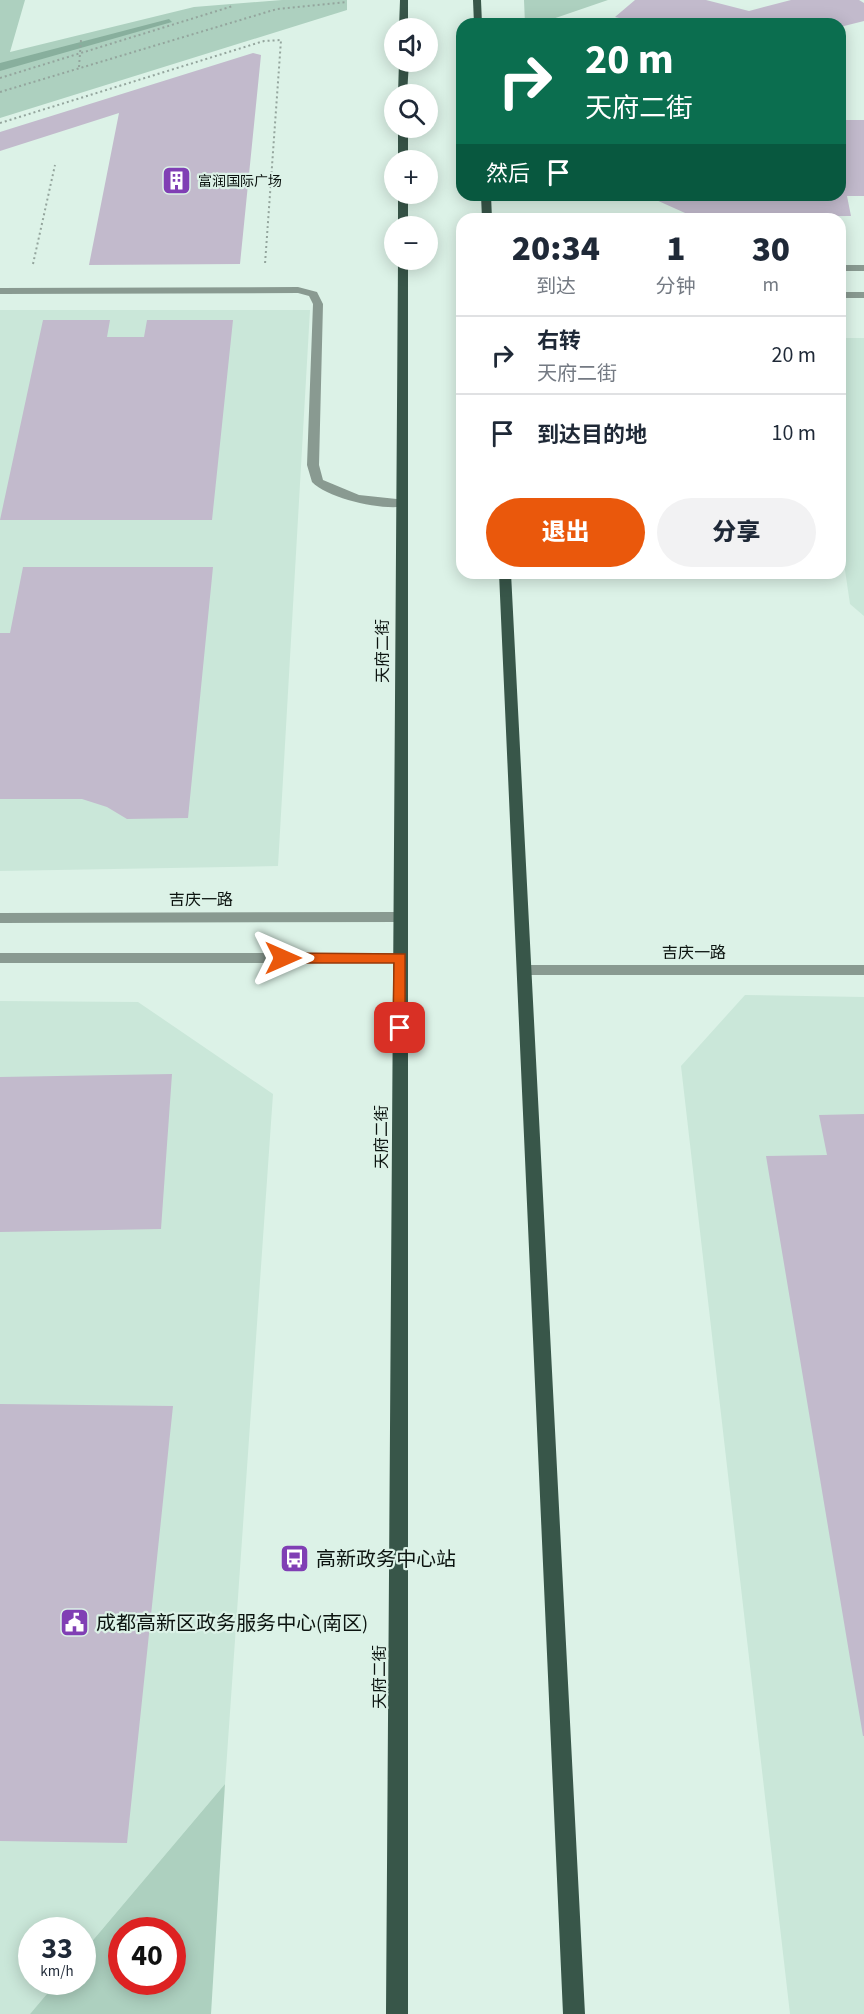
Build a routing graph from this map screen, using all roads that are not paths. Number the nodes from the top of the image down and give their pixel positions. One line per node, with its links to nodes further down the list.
1 (404, 0): 3 (main road)
2 (477, 0): 4 (main road)
3 (404, 18)
4 (478, 18)
5 (846, 268): 6 (street)
6 (864, 268)
7 (403, 270): 11 (main road, 天府二街)
8 (0, 291): 11 (street)
9 (846, 295): 10 (street)
10 (864, 295)
11 (402, 502): 13 (main road, 天府二街)
12 (505, 579): 17 (main road)
13 (401, 917): 14 (street, 吉庆一路); 16 (main road, 天府二街)
14 (0, 918)
15 (0, 958): 16 (street)
16 (400, 958): 19 (main road, 天府二街)
17 (524, 970): 18 (street, 吉庆一路); 20 (main road)
18 (864, 970)
19 (397, 2014)
20 (574, 2014)

